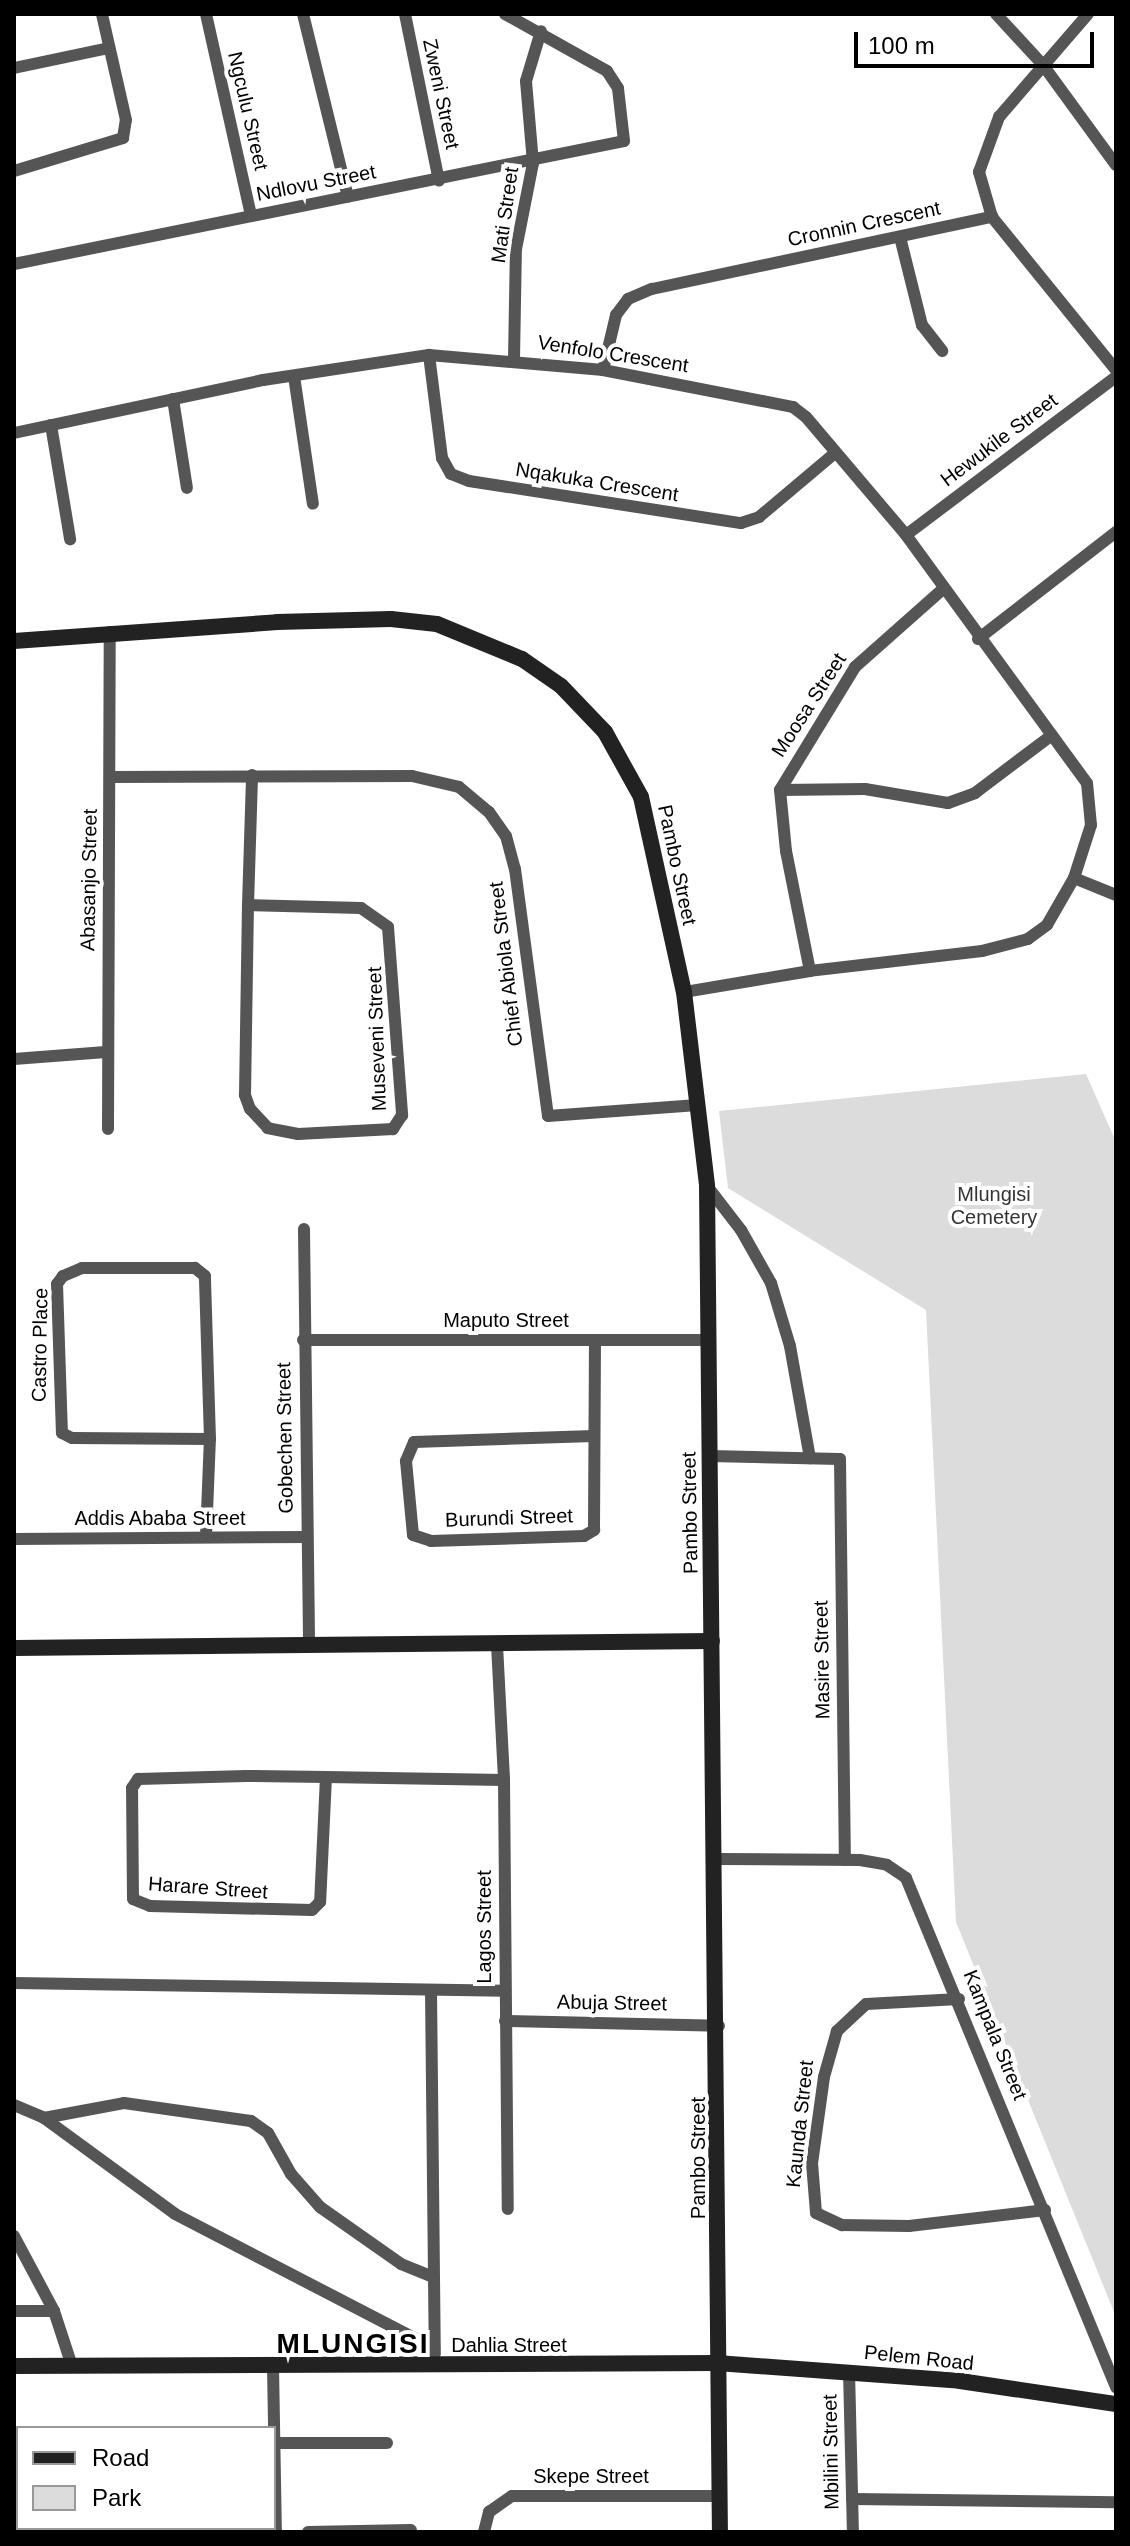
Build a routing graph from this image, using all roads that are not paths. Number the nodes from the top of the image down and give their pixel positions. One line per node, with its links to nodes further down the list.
1 (102, 14): 9 (street)
2 (206, 14): 17 (street, Ngculu Street)
3 (303, 14): 16 (street)
4 (405, 14): 15 (street, Zweni Street)
5 (505, 14): 8 (street)
6 (996, 14): 10 (street)
7 (1088, 14): 10 (street)
8 (541, 31): 12 (street, Mati Street); 12 (street, Ndlovu Street)
9 (109, 48): 11 (street); 14 (street)
10 (1043, 65): 13 (street); 18 (street)
11 (14, 68)
12 (533, 163): 15 (street, Ndlovu Street); 23 (street, Mati Street)
13 (1116, 165)
14 (14, 171)
15 (439, 181): 16 (street, Ndlovu Street)
16 (348, 197): 17 (street, Ndlovu Street)
17 (251, 216): 20 (street, Ndlovu Street)
18 (992, 217): 19 (street, Cronnin Crescent); 25 (street)
19 (900, 237): 21 (street); 24 (street, Cronnin Crescent)
20 (14, 264)
21 (942, 351)
22 (429, 355): 23 (street, Venfolo Crescent); 26 (street, Venfolo Crescent); 31 (street, Nqakuka Crescent)
23 (514, 359): 24 (street, Venfolo Crescent)
24 (603, 370): 31 (street, Venfolo Crescent)
25 (1116, 370)
26 (294, 376): 28 (street, Venfolo Crescent); 33 (street)
27 (1116, 377): 35 (street, Hewukile Street)
28 (173, 399): 29 (street, Venfolo Crescent); 32 (street)
29 (51, 425): 30 (street, Venfolo Crescent); 36 (street)
30 (14, 433)
31 (835, 453): 35 (street, Venfolo Crescent)
32 (187, 488)
33 (313, 504)
34 (1116, 532): 39 (street)
35 (906, 535): 37 (street, Venfolo Crescent)
36 (70, 539)
37 (943, 589): 39 (street, Venfolo Crescent); 44 (street, Moosa Street)
38 (110, 632): 40 (street, Pambo Street); 43 (street, Abasanjo Street); 49 (street, Pambo Street)
39 (978, 639): 41 (street, Venfolo Crescent)
40 (14, 641)
41 (1052, 735): 44 (street); 45 (street, Venfolo Crescent)
42 (252, 775): 43 (street, Chief Abiola Street); 47 (street, Museveni Street); 52 (street, Chief Abiola Street)
43 (111, 777): 50 (street, Abasanjo Street)
44 (780, 790): 48 (street, Moosa Street)
45 (1074, 878): 46 (street); 48 (street, Venfolo Crescent)
46 (1116, 895)
47 (248, 905): 47 (street, Museveni Street)
48 (810, 971): 49 (street, Venfolo Crescent)
49 (684, 992): 52 (street, Pambo Street)
50 (106, 1052): 51 (street); 53 (street, Abasanjo Street)
51 (14, 1059)
52 (698, 1105): 54 (street, Pambo Street)
53 (108, 1129)
54 (707, 1186): 58 (street, Pambo Street); 62 (street)
55 (304, 1229): 56 (street, Gobechen Street)
56 (303, 1340): 57 (street, Maputo Street); 64 (street, Gobechen Street)
57 (595, 1340): 58 (street, Maputo Street); 59 (street, Burundi Street)
58 (709, 1340): 61 (street, Pambo Street)
59 (594, 1436): 59 (street, Burundi Street)
60 (210, 1439): 60 (street, Castro Place); 63 (street, Castro Place)
61 (710, 1456): 62 (street); 66 (street, Pambo Street)
62 (810, 1458): 73 (street, Masire Street)
63 (206, 1537): 64 (street, Addis Ababa Street); 65 (street, Addis Ababa Street)
64 (307, 1537): 68 (street, Gobechen Street)
65 (14, 1539)
66 (712, 1641): 67 (street); 72 (street, Pambo Street)
67 (497, 1645): 68 (street); 71 (street, Lagos Street)
68 (309, 1646): 69 (street)
69 (14, 1648)
70 (326, 1777): 70 (street, Harare Street); 71 (street, Harare Street)
71 (504, 1780): 76 (street, Lagos Street)
72 (718, 1859): 73 (street, Kampala Street); 79 (street, Pambo Street)
73 (845, 1860): 77 (street, Kampala Street)
74 (14, 1983): 75 (street)
75 (431, 1990): 76 (street); 85 (street)
76 (504, 1991): 78 (street, Lagos Street)
77 (959, 1999): 83 (street, Kampala Street); 83 (street, Kaunda Street)
78 (505, 2021): 79 (street, Abuja Street); 82 (street, Lagos Street)
79 (719, 2026): 89 (street, Pambo Street)
80 (14, 2105): 81 (street)
81 (44, 2118): 85 (street); 88 (street)
82 (508, 2209)
83 (1045, 2210): 94 (street, Kampala Street)
84 (14, 2236): 87 (street)
85 (433, 2277): 88 (street)
86 (14, 2311): 87 (street)
87 (54, 2311): 91 (street)
88 (435, 2356): 89 (street, Dahlia Street); 92 (street, Dahlia Street)
89 (717, 2363): 93 (street, Pelem Road); 99 (street, Pambo Street)
90 (14, 2366): 91 (street, Dahlia Street)
91 (72, 2366): 92 (street, Dahlia Street)
92 (273, 2366): 96 (street)
93 (849, 2371): 95 (street, Pelem Road); 100 (street, Mbilini Street)
94 (1116, 2387)
95 (1116, 2404)
96 (274, 2426)
97 (276, 2443): 98 (street)
98 (387, 2443)
99 (719, 2496): 106 (street, Skepe Street); 107 (street, Pambo Street)
100 (852, 2499): 101 (street); 108 (street, Mbilini Street)
101 (1116, 2502)
102 (411, 2530): 105 (street)
103 (116, 2531): 104 (street)
104 (223, 2532)
105 (308, 2532)
106 (484, 2532)
107 (720, 2532)
108 (853, 2532)

